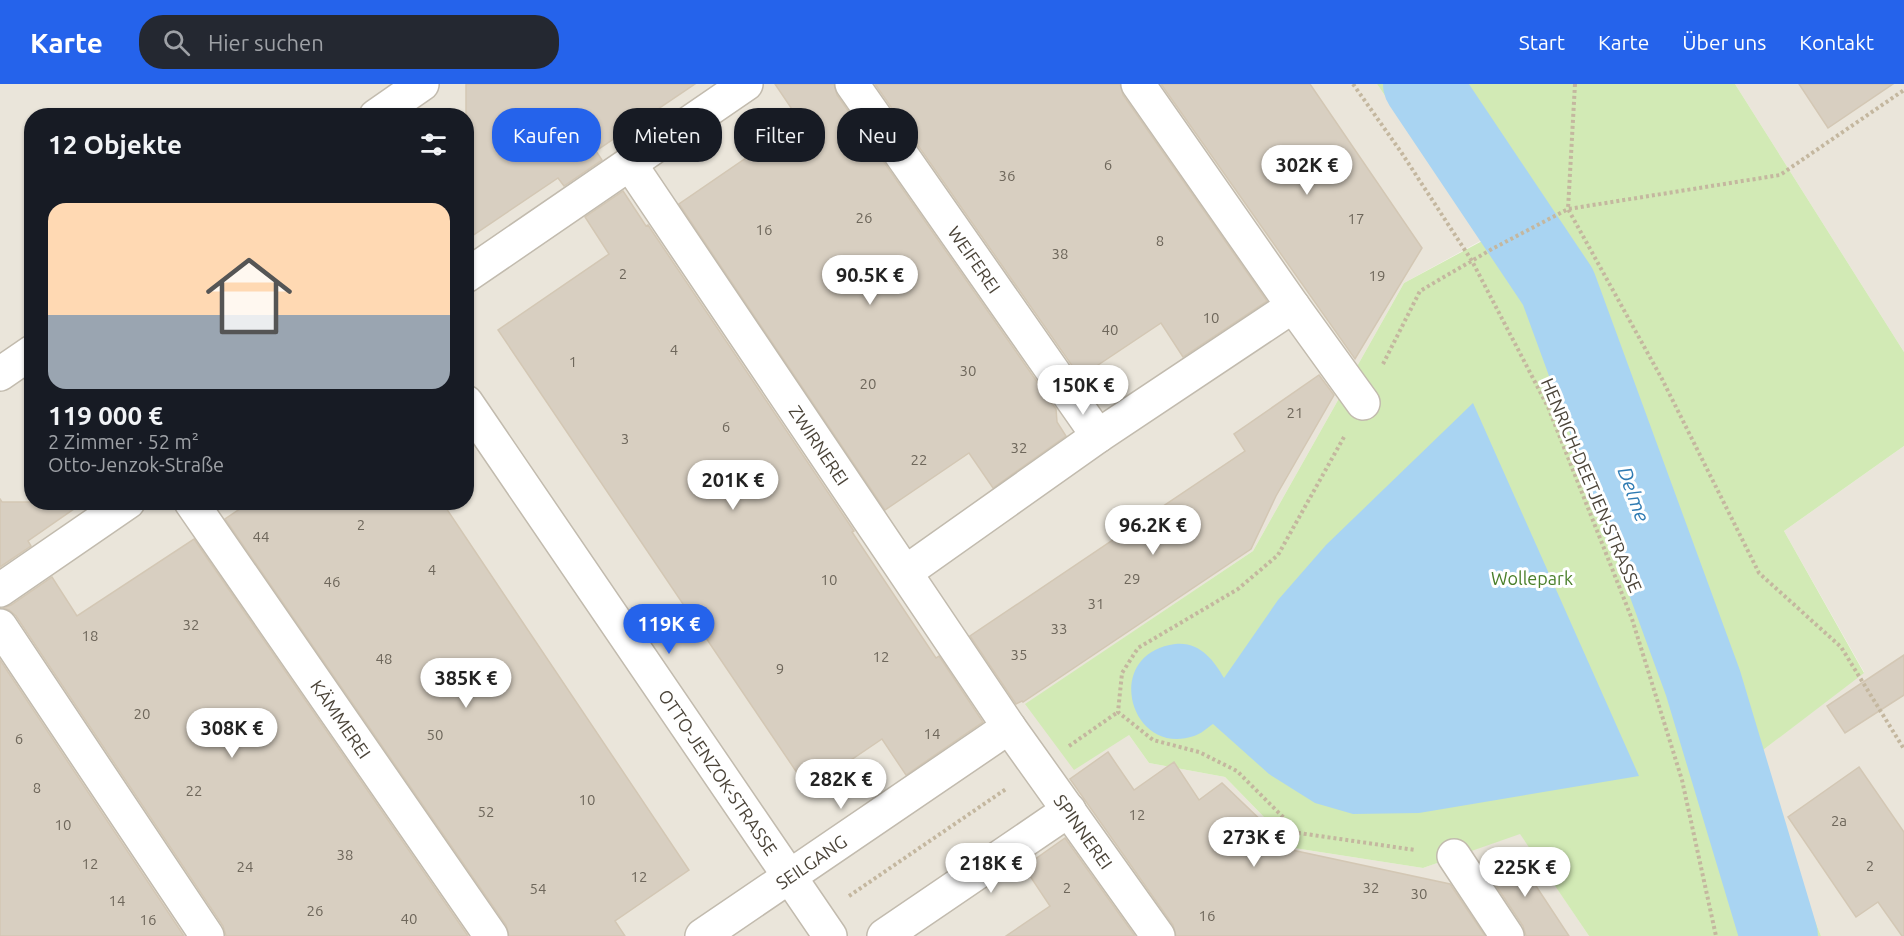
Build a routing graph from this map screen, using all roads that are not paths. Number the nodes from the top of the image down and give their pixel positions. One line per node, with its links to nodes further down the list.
1 (422, 84): 5 (street)
2 (746, 84): 6 (street)
3 (852, 84): 13 (street, WEIFEREI)
4 (1138, 84): 8 (street)
5 (388, 108)
6 (630, 164): 7 (street); 16 (street, ZWIRNEREI)
7 (474, 271)
8 (1293, 306): 11 (street); 13 (street)
9 (24, 358): 10 (street)
10 (0, 374)
11 (1363, 403)
12 (474, 414): 22 (street, OTTO-JENZOK-STRASSE)
13 (1098, 436): 16 (street)
14 (116, 510): 17 (street)
15 (197, 510): 25 (street, KÄMMEREI)
16 (906, 572): 19 (street, ZWIRNEREI)
17 (0, 590)
18 (0, 626): 24 (street)
19 (1009, 727): 20 (street, SPINNEREI); 22 (street, SEILGANG)
20 (1069, 810): 27 (street); 28 (street, SPINNEREI)
21 (1454, 856): 29 (street)
22 (789, 877): 23 (street, OTTO-JENZOK-STRASSE); 26 (street, SEILGANG)
23 (824, 927)
24 (207, 936)
25 (491, 936)
26 (702, 936)
27 (884, 936)
28 (1158, 936)
29 (1507, 936)

